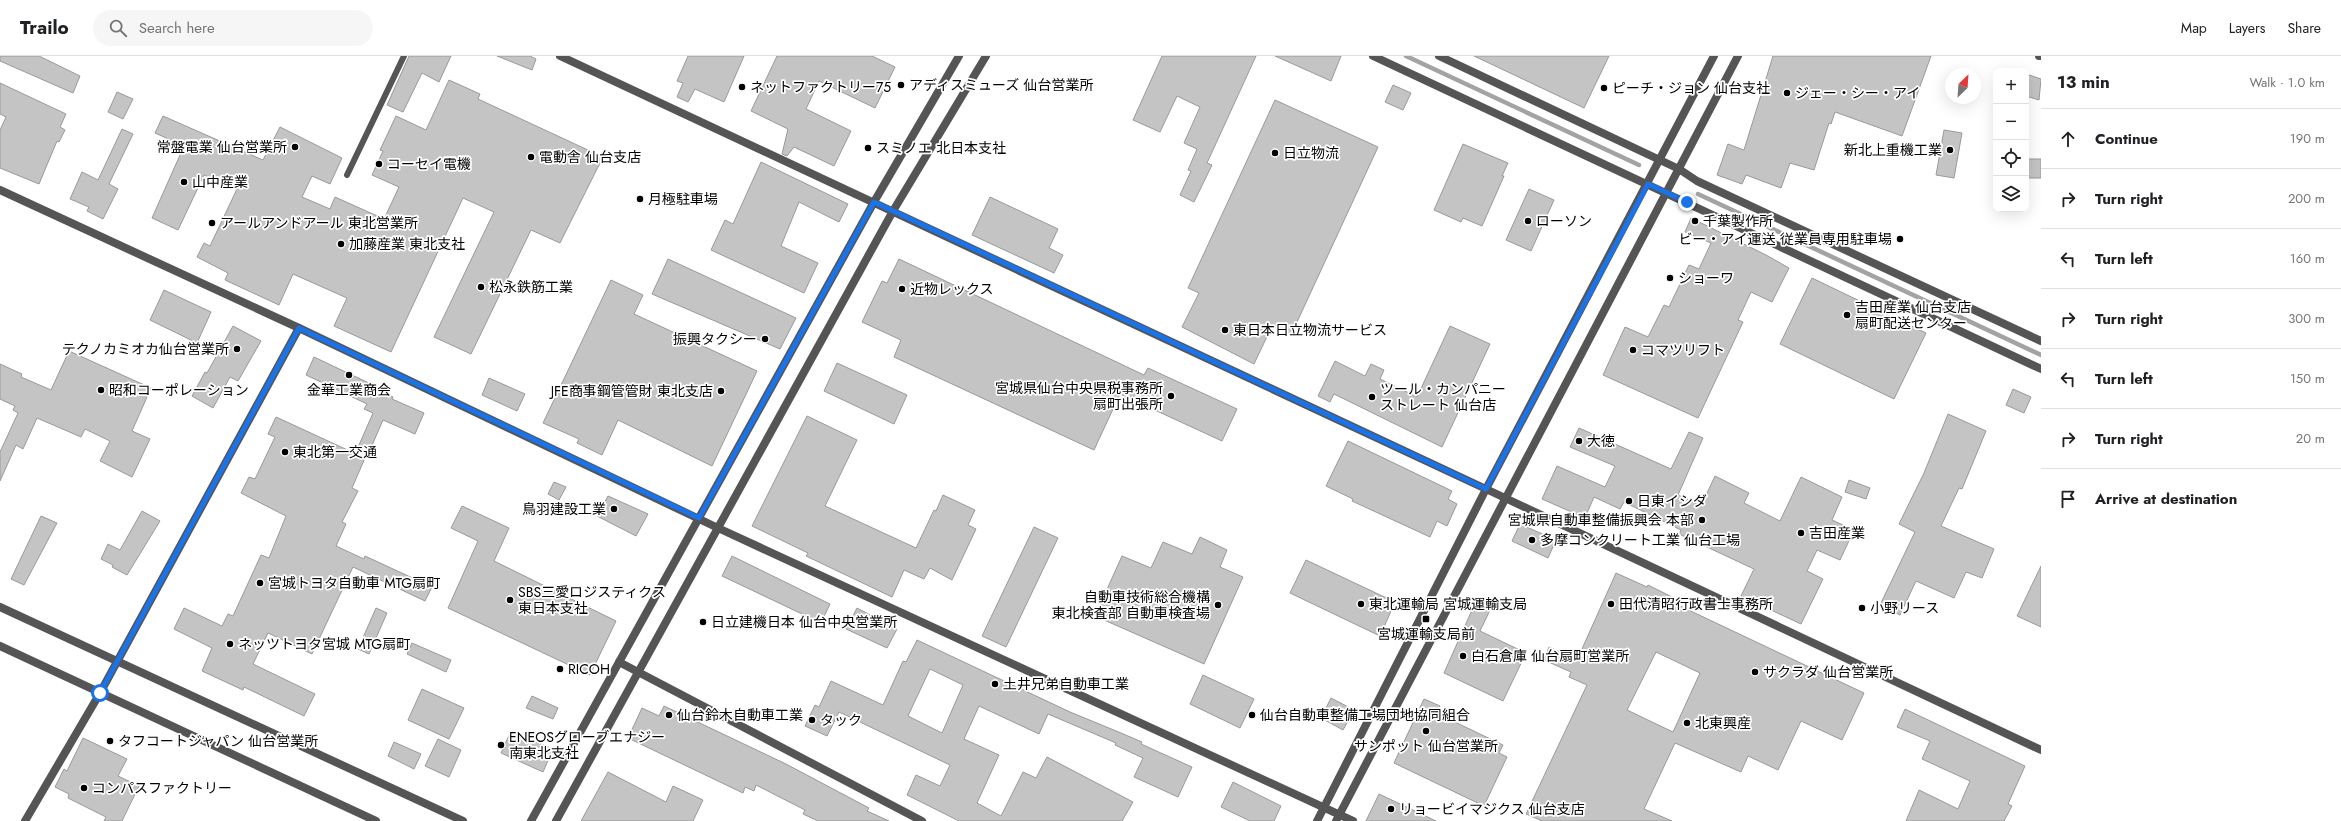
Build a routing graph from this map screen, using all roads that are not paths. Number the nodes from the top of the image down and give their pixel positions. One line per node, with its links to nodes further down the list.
1 (404, 56): 11 (lane)
2 (560, 56): 15 (street)
3 (959, 56): 15 (street)
4 (986, 56): 16 (street)
5 (1373, 56): 12 (street)
6 (1439, 56): 9 (street)
7 (1714, 56): 9 (street)
8 (1738, 56): 10 (street)
9 (1661, 160): 10 (street); 12 (street)
10 (1679, 169): 14 (street); 18 (street)
11 (347, 175)
12 (1648, 184): 14 (street); 20 (street)
13 (0, 190): 17 (street)
14 (1666, 193): 19 (street); 21 (street)
15 (874, 202): 16 (street); 22 (street)
16 (893, 210): 20 (street); 23 (street)
17 (299, 328): 22 (street); 26 (street)
18 (2041, 341)
19 (2041, 369)
20 (1486, 489): 21 (street); 31 (street)
21 (1506, 498): 30 (street); 32 (street)
22 (699, 518): 23 (street); 27 (street)
23 (718, 528): 28 (street); 31 (street)
24 (0, 606): 26 (street)
25 (0, 646): 29 (street)
26 (118, 661): 29 (street); 35 (street)
27 (619, 662): 28 (street); 36 (street)
28 (638, 672): 37 (street); 38 (street)
29 (100, 693): 33 (street); 34 (street)
30 (2041, 750)
31 (1324, 808): 32 (street); 39 (street)
32 (1337, 818): 40 (street)
33 (25, 821)
34 (376, 821)
35 (462, 821)
36 (530, 821)
37 (556, 821)
38 (922, 821)
39 (1317, 821)
40 (1353, 821)

